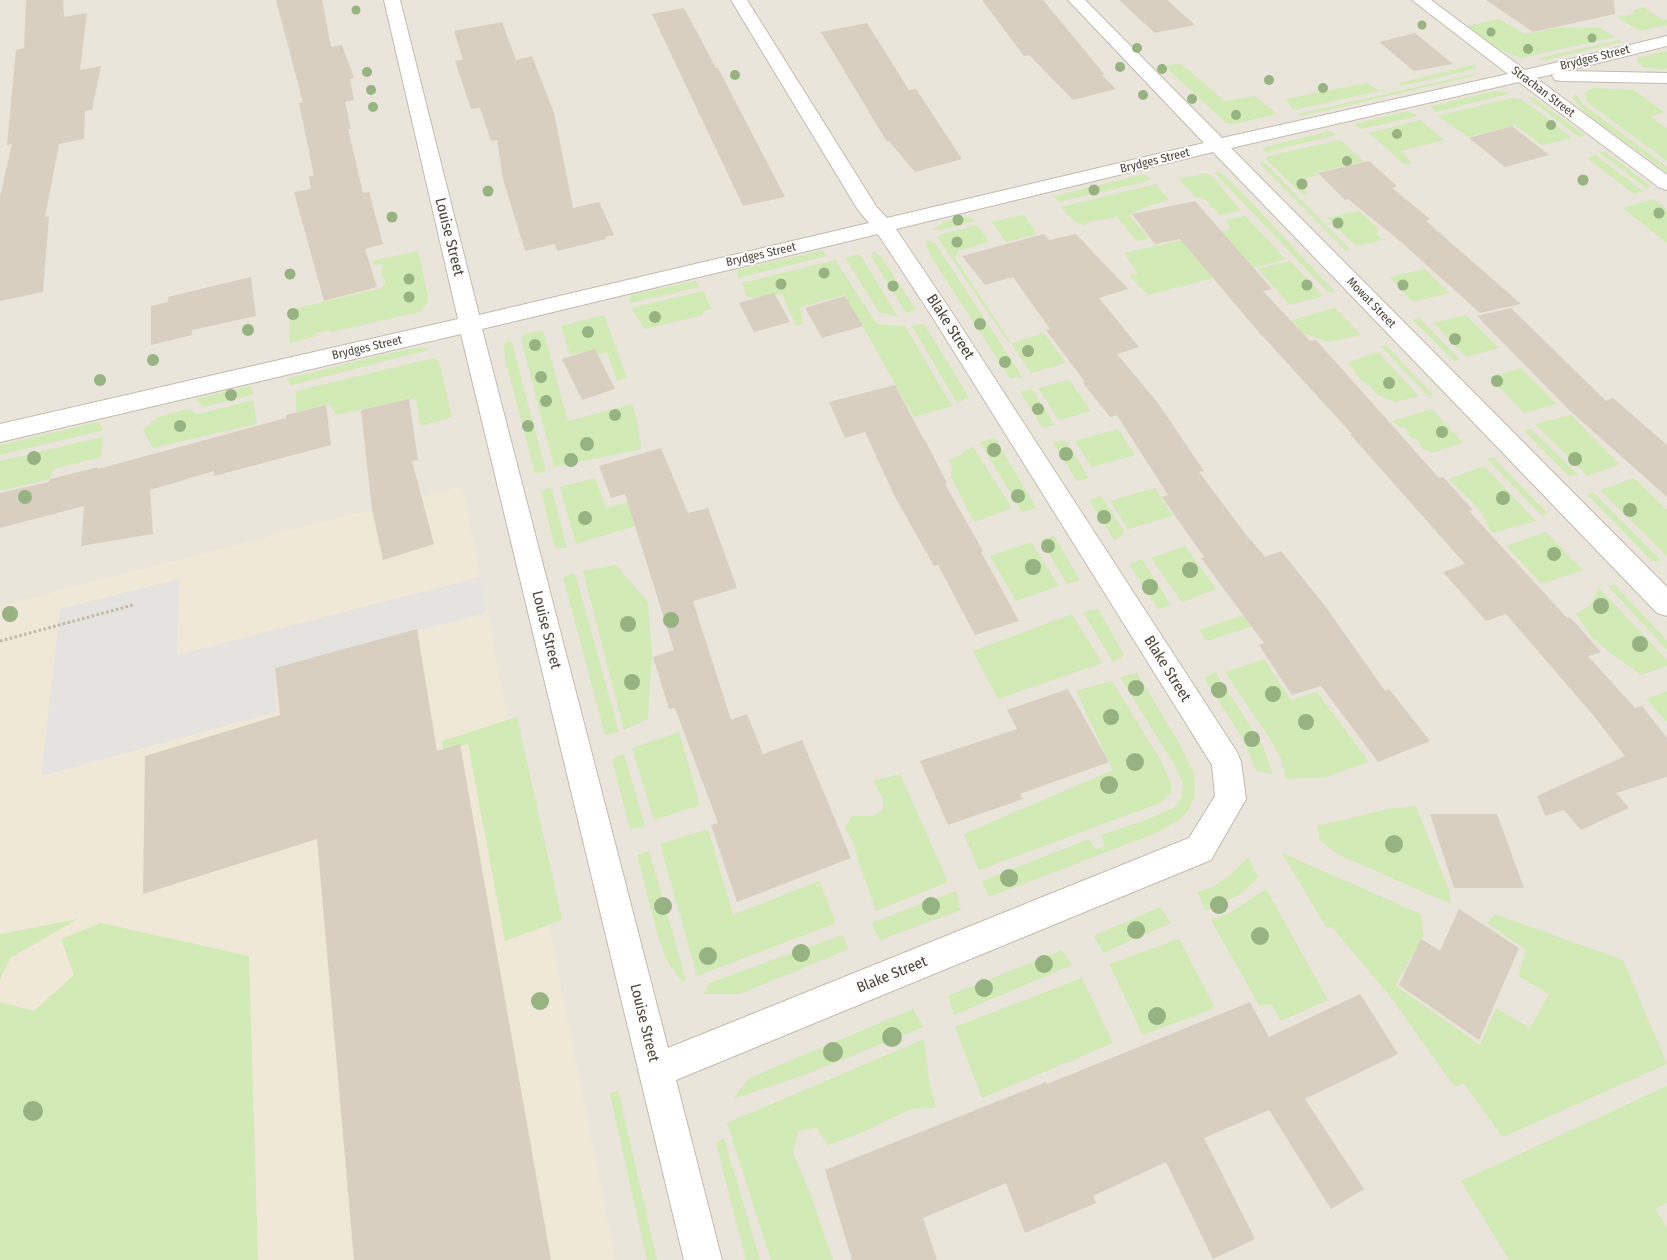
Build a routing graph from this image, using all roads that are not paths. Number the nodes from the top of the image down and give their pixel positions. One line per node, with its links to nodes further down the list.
1 (392, 0): 11 (street, Louise Street)
2 (739, 0): 10 (street, Blake Street)
3 (1076, 0): 8 (street, Mowat Street)
4 (1420, 0): 6 (street, Strachan Street)
5 (1667, 41): 6 (street, Brydges Street)
6 (1522, 76): 7 (street, Brydges Street); 8 (street, Brydges Street); 9 (street, Strachan Street)
7 (1667, 78)
8 (1218, 145): 10 (street, Brydges Street); 13 (street, Mowat Street)
9 (1667, 184)
10 (883, 226): 11 (street, Brydges Street); 14 (street, Blake Street)
11 (470, 324): 12 (street, Brydges Street); 14 (street, Louise Street)
12 (0, 433)
13 (1667, 605)
14 (656, 1070): 15 (street, Louise Street)
15 (703, 1260)

